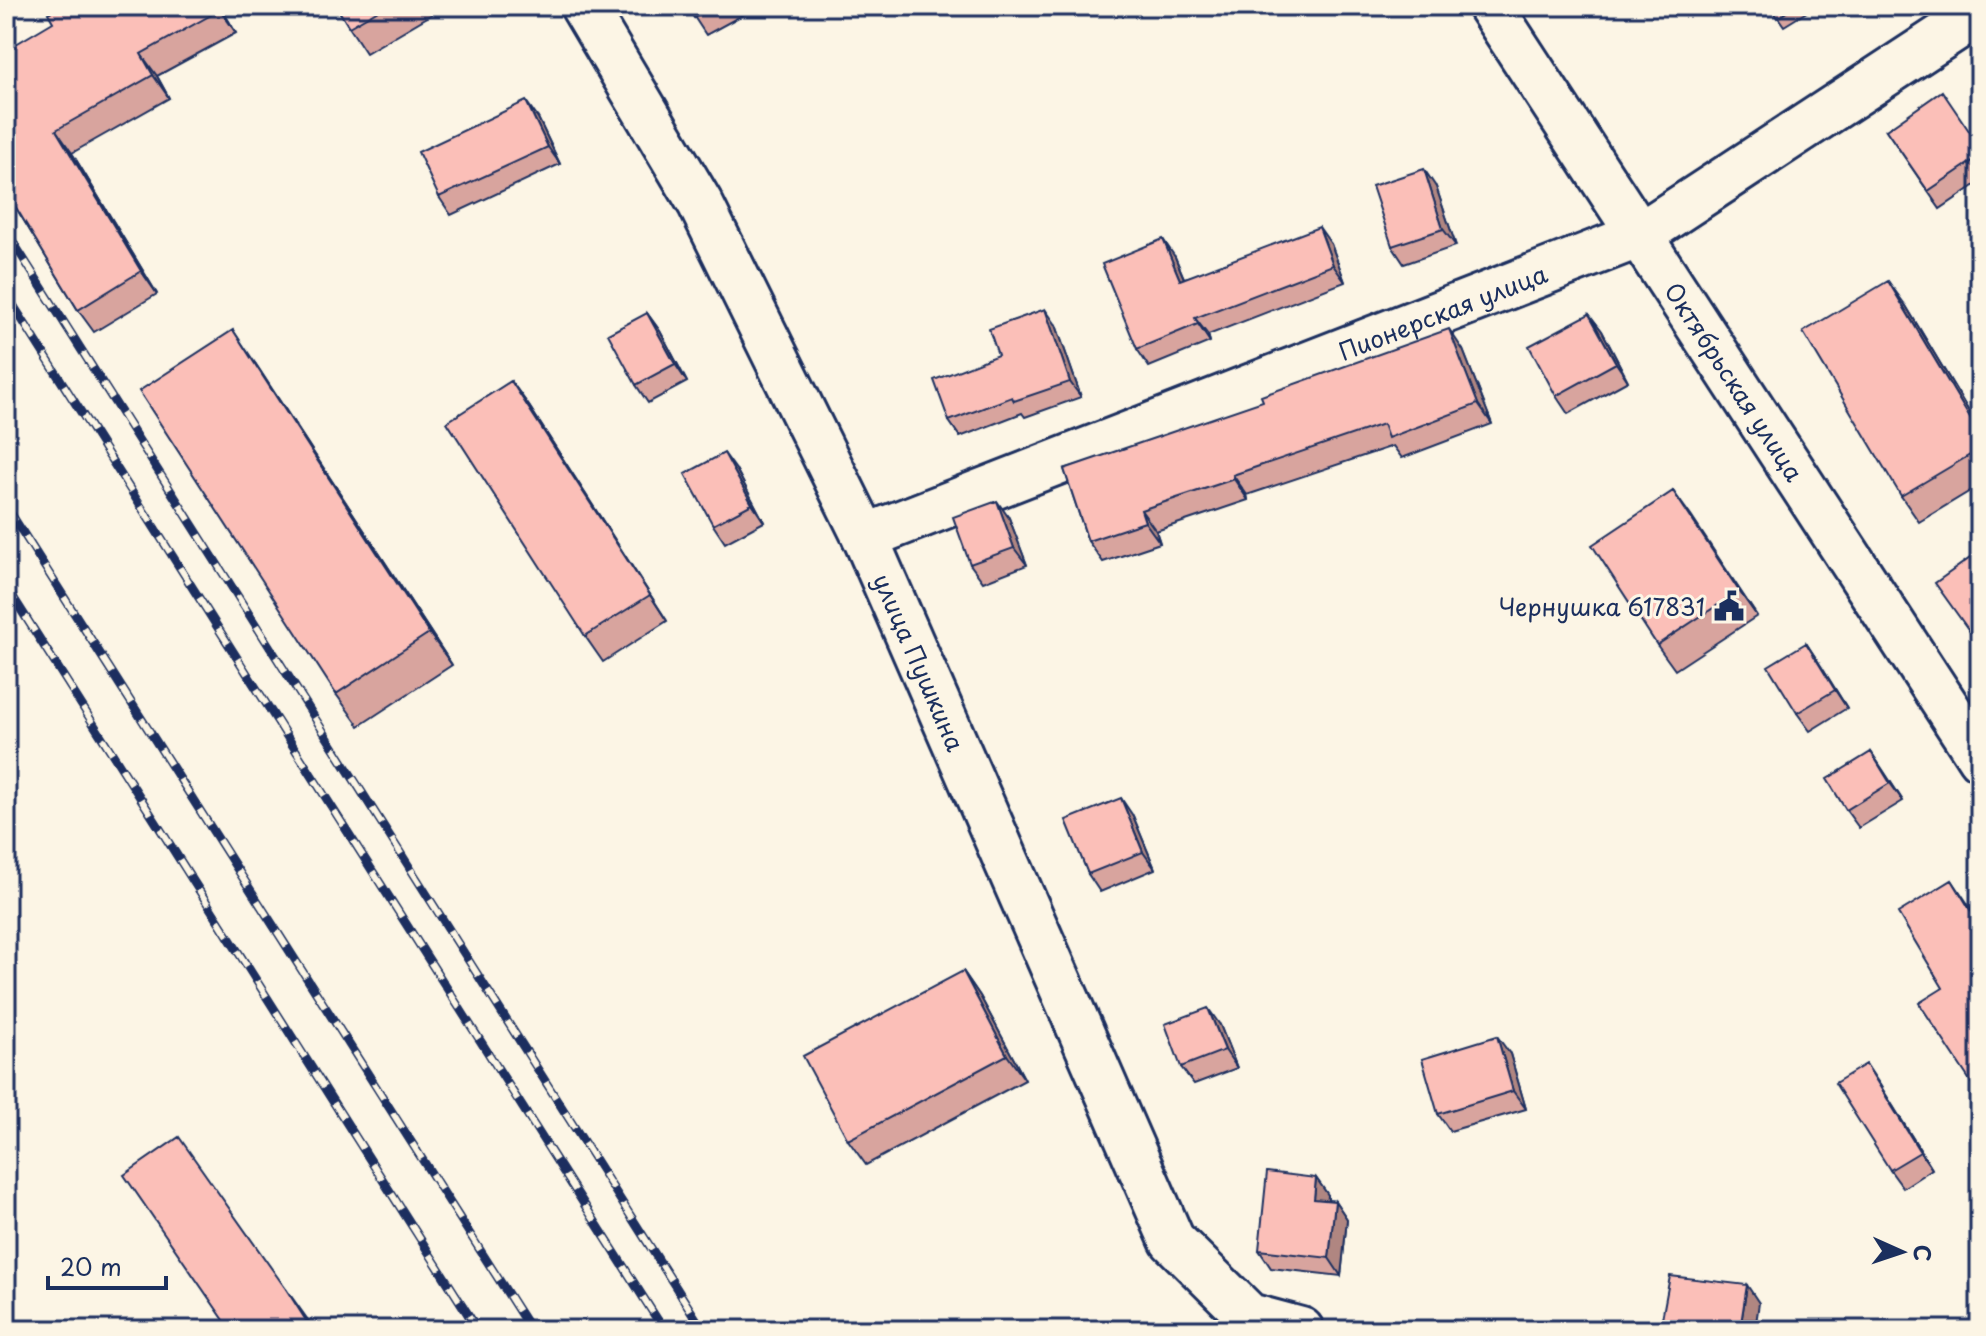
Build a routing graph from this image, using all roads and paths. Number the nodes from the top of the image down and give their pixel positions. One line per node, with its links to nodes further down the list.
1 (583, 6): 5 (street, улица Пушкина)
2 (1490, 6): 4 (street, Октябрьская улица)
3 (1980, 12): 4 (street, Пионерская улица)
4 (1640, 235): 5 (street, Пионерская улица); 6 (street, Октябрьская улица)
5 (865, 537): 7 (street, улица Пушкина)
6 (1980, 758)
7 (1301, 1330)

